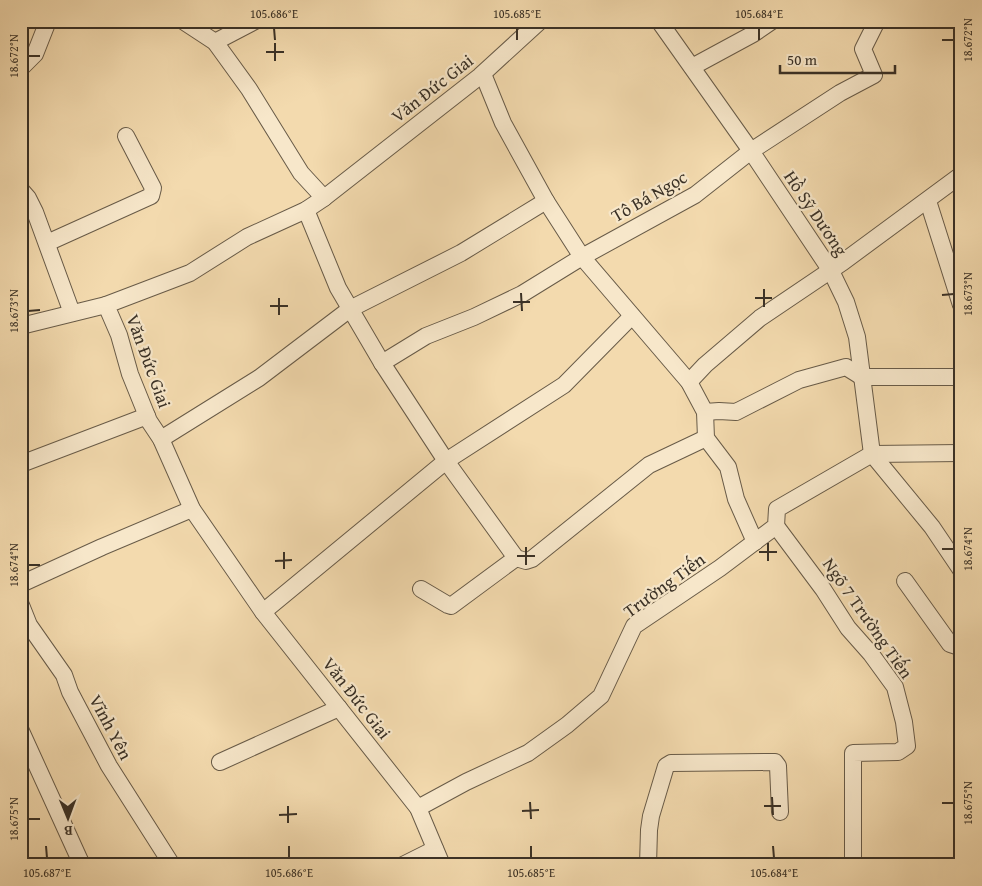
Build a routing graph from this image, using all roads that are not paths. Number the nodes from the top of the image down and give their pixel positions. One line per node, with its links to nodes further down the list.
1 (48, 21): 10 (street)
2 (183, 21): 8 (street)
3 (256, 21): 8 (street)
4 (540, 21): 11 (street, Văn Đức Giai)
5 (659, 21): 9 (street, Hồ Sỹ Dương)
6 (772, 21): 9 (street)
7 (877, 21): 13 (street, Tô Bá Ngọc)
8 (215, 42): 16 (street)
9 (692, 67): 13 (street, Hồ Sỹ Dương)
10 (21, 68)
11 (483, 74): 16 (street, Văn Đức Giai); 17 (street)
12 (126, 136): 20 (street)
13 (751, 150): 21 (street, Tô Bá Ngọc); 22 (street, Hồ Sỹ Dương)
14 (958, 182): 18 (street)
15 (21, 190): 20 (street)
16 (324, 198): 19 (street, Văn Đức Giai)
17 (546, 201): 21 (street); 25 (street)
18 (928, 201): 22 (street); 24 (street)
19 (306, 210): 23 (street, Văn Đức Giai); 25 (street)
20 (47, 243): 26 (street)
21 (582, 257): 27 (street); 29 (street, Tô Bá Ngọc)
22 (831, 271): 30 (street, Hồ Sỹ Dương); 32 (street)
23 (106, 305): 26 (street); 34 (street, Văn Đức Giai)
24 (961, 305)
25 (350, 309): 29 (street); 36 (street)
26 (72, 313): 28 (street)
27 (632, 316): 32 (street); 39 (street)
28 (21, 326)
29 (382, 363): 39 (street)
30 (862, 377): 31 (street); 33 (street); 38 (street, Hồ Sỹ Dương)
31 (961, 377)
32 (689, 382): 33 (street)
33 (705, 412): 35 (street)
34 (147, 416): 36 (street, Văn Đức Giai); 40 (street)
35 (706, 438): 43 (street); 44 (street)
36 (161, 439): 41 (street, Văn Đức Giai)
37 (961, 453): 38 (street)
38 (872, 454): 42 (street); 45 (street)
39 (446, 461): 44 (street); 50 (street)
40 (21, 464)
41 (192, 509): 47 (street); 50 (street, Văn Đức Giai)
42 (776, 526): 43 (street, Trường Tiến); 63 (street, Ngõ 7 Trường Tiến)
43 (755, 542): 55 (street, Trường Tiến)
44 (516, 558): 48 (street)
45 (961, 570)
46 (905, 581): 51 (street)
47 (21, 584)
48 (421, 589)
49 (21, 605): 59 (street, Vĩnh Yên)
50 (263, 612): 52 (street, Văn Đức Giai)
51 (961, 645)
52 (339, 708): 54 (street); 55 (street, Văn Đức Giai)
53 (21, 731): 58 (street)
54 (220, 762)
55 (418, 808): 57 (street, Văn Đức Giai)
56 (780, 812): 62 (street)
57 (435, 849): 60 (street); 61 (street, Văn Đức Giai)
58 (82, 865)
59 (172, 865)
60 (403, 865)
61 (442, 865)
62 (648, 865)
63 (853, 865)

